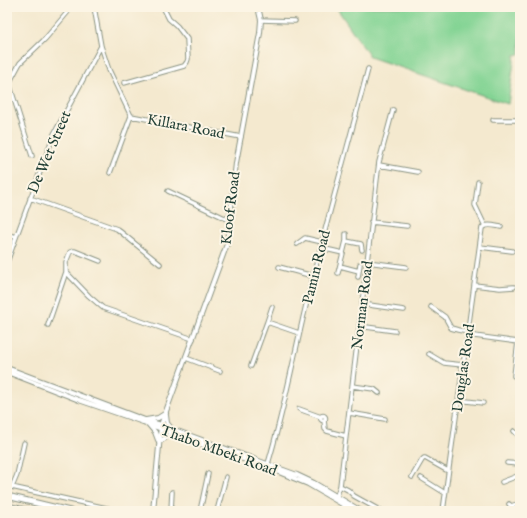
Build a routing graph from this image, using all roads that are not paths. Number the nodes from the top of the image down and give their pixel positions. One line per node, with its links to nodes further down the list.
1 (72, 7): 10 (street)
2 (94, 7): 7 (street)
3 (163, 7): 11 (street)
4 (258, 7): 5 (main road, Kloof Road)
5 (261, 20): 6 (street); 17 (main road, Kloof Road)
6 (295, 21)
7 (101, 46): 14 (street); 24 (street, De Wet Street)
8 (368, 69): 34 (street, Pamin Road)
9 (7, 75): 10 (street)
10 (11, 78): 12 (street)
11 (124, 83)
12 (8, 85): 18 (street)
13 (393, 110): 19 (street, Norman Road)
14 (131, 116): 17 (street, Killara Road); 21 (street)
15 (493, 120): 16 (street)
16 (520, 120)
17 (241, 137): 25 (main road, Kloof Road)
18 (32, 156)
19 (378, 165): 20 (street); 26 (street, Norman Road)
20 (418, 172)
21 (110, 173)
22 (478, 182): 28 (street)
23 (168, 191): 25 (street)
24 (30, 198): 32 (street, De Wet Street); 44 (street)
25 (229, 220): 66 (main road, Kloof Road)
26 (372, 222): 27 (street); 43 (street, Norman Road)
27 (407, 226)
28 (485, 226): 29 (street); 36 (street, Douglas Road)
29 (501, 227)
30 (7, 234): 32 (street)
31 (346, 234): 33 (street)
32 (16, 237): 42 (street, De Wet Street)
33 (346, 241): 38 (street); 40 (street)
34 (322, 242): 35 (street); 37 (street, Pamin Road)
35 (296, 244)
36 (480, 247): 39 (street); 54 (street, Douglas Road)
37 (321, 248): 40 (street); 52 (street, Pamin Road)
38 (362, 250)
39 (512, 251)
40 (343, 253): 46 (street)
41 (100, 261): 50 (street)
42 (7, 262)
43 (367, 262): 48 (street); 56 (street, Norman Road)
44 (160, 264)
45 (360, 264): 49 (street)
46 (340, 266): 49 (street); 51 (street)
47 (279, 267): 52 (street)
48 (406, 267)
49 (359, 271): 53 (street)
50 (66, 272): 61 (street); 66 (street)
51 (338, 273)
52 (313, 276): 64 (street, Pamin Road)
53 (358, 278)
54 (474, 285): 55 (street); 65 (street, Douglas Road)
55 (514, 287)
56 (362, 304): 59 (street); 62 (street, Norman Road)
57 (272, 307): 60 (street)
58 (431, 307): 65 (street)
59 (404, 310)
60 (267, 322): 64 (street); 70 (street)
61 (48, 325)
62 (359, 326): 63 (street); 74 (street, Norman Road)
63 (395, 331)
64 (299, 333): 94 (street, Pamin Road)
65 (467, 333): 69 (street, Douglas Road); 73 (street)
66 (193, 339): 68 (main road, Kloof Road)
67 (429, 354): 69 (street)
68 (186, 358): 72 (street); 80 (main road, Kloof Road)
69 (463, 365): 77 (street, Douglas Road)
70 (251, 366)
71 (7, 371): 76 (main road)
72 (220, 371)
73 (514, 376)
74 (352, 386): 75 (street); 81 (street, Norman Road)
75 (379, 393)
76 (79, 398): 83 (main road, Thabo Mbeki Road); 84 (main road, Thabo Mbeki Road)
77 (458, 400): 78 (street); 96 (street, Douglas Road)
78 (483, 403)
79 (299, 409): 88 (street)
80 (166, 414): 83 (main road); 85 (main road, Kloof Road); 87 (main road)
81 (348, 414): 82 (street); 88 (street, Norman Road)
82 (385, 419)
83 (144, 420): 85 (main road, Thabo Mbeki Road)
84 (148, 424): 85 (main road, Thabo Mbeki Road); 91 (main road)
85 (161, 427): 87 (main road, Thabo Mbeki Road); 91 (main road, Kloof Road)
86 (514, 431): 89 (street)
87 (173, 432): 91 (main road); 94 (main road, Thabo Mbeki Road)
88 (346, 436): 104 (street, Norman Road)
89 (520, 437)
90 (24, 443): 105 (street)
91 (159, 443): 116 (main road, Kloof Road)
92 (507, 463): 93 (street)
93 (520, 464)
94 (268, 466): 95 (main road, Thabo Mbeki Road)
95 (275, 468): 109 (main road, Thabo Mbeki Road); 109 (main road, Thabo Mbeki Road)
96 (448, 471): 99 (street); 107 (street, Douglas Road)
97 (208, 474): 118 (street)
98 (520, 475): 102 (street)
99 (412, 477)
100 (226, 478): 119 (street)
101 (421, 478): 107 (street)
102 (502, 482)
103 (7, 486): 105 (street)
104 (340, 486): 109 (street, Norman Road); 122 (street)
105 (12, 487): 115 (street)
106 (172, 492): 117 (street)
107 (445, 493): 123 (street, Douglas Road)
108 (7, 496): 114 (highway)
109 (336, 498): 120 (main road, Thabo Mbeki Road); 121 (main road, Thabo Mbeki Road)
110 (520, 503): 111 (street)
111 (509, 504)
112 (7, 506): 113 (highway)
113 (29, 511)
114 (70, 511)
115 (120, 511)
116 (153, 511)
117 (171, 511)
118 (200, 511)
119 (217, 511)
120 (354, 511)
121 (360, 511)
122 (381, 511)
123 (442, 511)

